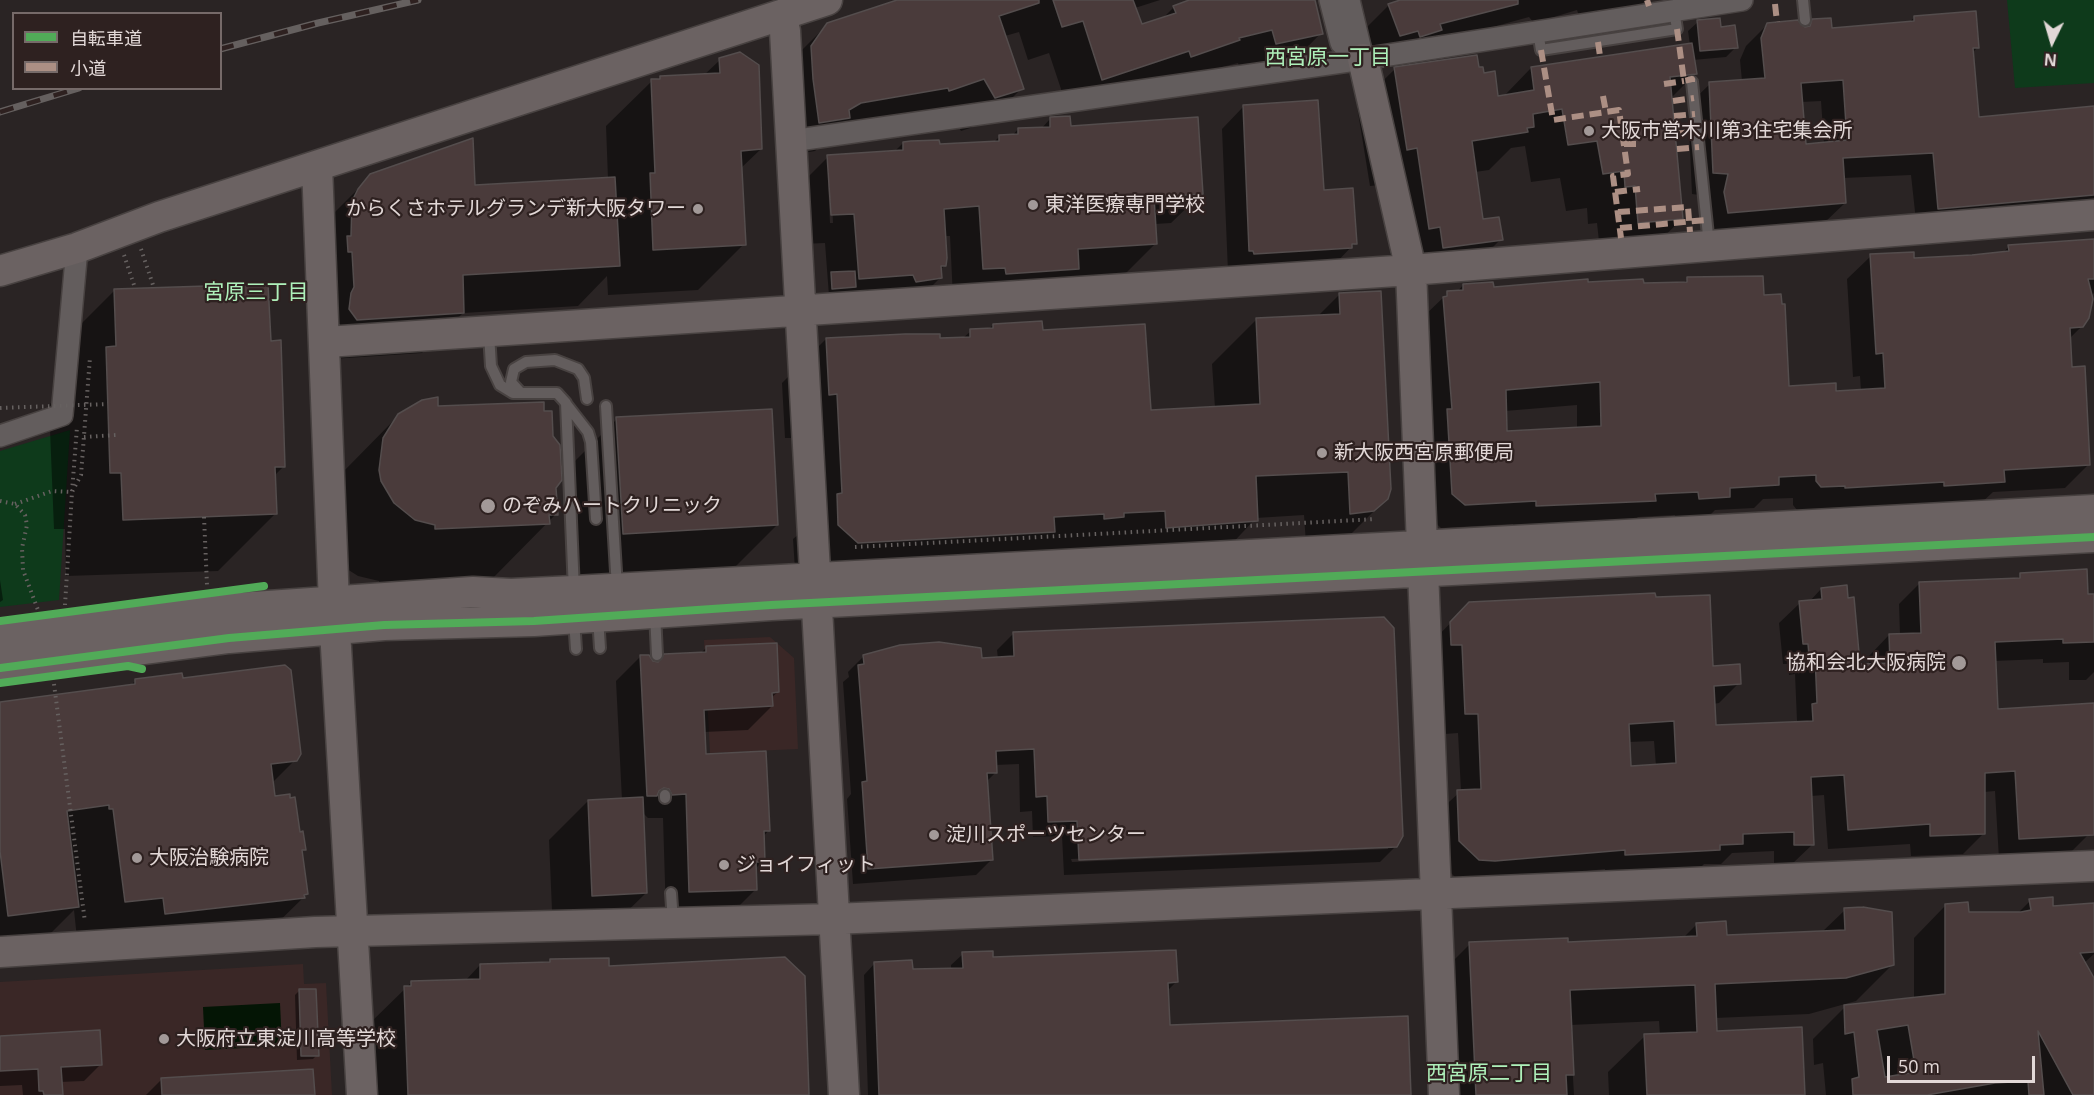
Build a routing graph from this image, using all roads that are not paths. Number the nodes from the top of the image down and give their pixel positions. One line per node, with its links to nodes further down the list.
1 (827, 0): 7 (street)
2 (1330, 0): 9 (street)
3 (1349, 0): 9 (street)
4 (1363, 0): 9 (street)
5 (1742, 0): 9 (street)
6 (1803, 0): 8 (lane)
7 (781, 15): 11 (street); 12 (street)
8 (1805, 20)
9 (1363, 59): 11 (street); 16 (street)
10 (1692, 82): 14 (lane)
11 (791, 141): 18 (street)
12 (317, 166): 15 (street); 20 (street)
13 (2094, 215): 14 (street)
14 (1708, 245): 16 (street)
15 (77, 248): 17 (street); 25 (street)
16 (1411, 270): 18 (street); 29 (street)
17 (0, 271)
18 (800, 311): 19 (street); 31 (street)
19 (489, 332): 20 (street); 21 (lane)
20 (326, 342): 34 (street)
21 (522, 393): 22 (lane); 23 (lane)
22 (587, 399)
23 (566, 403): 27 (lane); 32 (lane)
24 (606, 406): 30 (lane)
25 (0, 436)
26 (2094, 510): 29 (street)
27 (596, 519)
28 (2094, 537): 29 (street)
29 (1423, 559): 31 (street); 41 (street)
30 (617, 589): 31 (street); 32 (street)
31 (815, 591): 33 (street); 43 (street)
32 (582, 609): 33 (street); 34 (street); 36 (lane); 37 (lane)
33 (655, 613): 38 (lane)
34 (334, 616): 35 (street); 39 (street); 45 (street)
35 (0, 638)
36 (600, 648)
37 (576, 649)
38 (657, 655)
39 (0, 668)
40 (2094, 866): 41 (street)
41 (1436, 892): 43 (street); 49 (street)
42 (671, 893): 44 (lane)
43 (834, 918): 44 (street); 48 (street)
44 (673, 924): 45 (street)
45 (353, 931): 46 (street); 47 (street)
46 (0, 952)
47 (362, 1095)
48 (844, 1095)
49 (1444, 1095)

